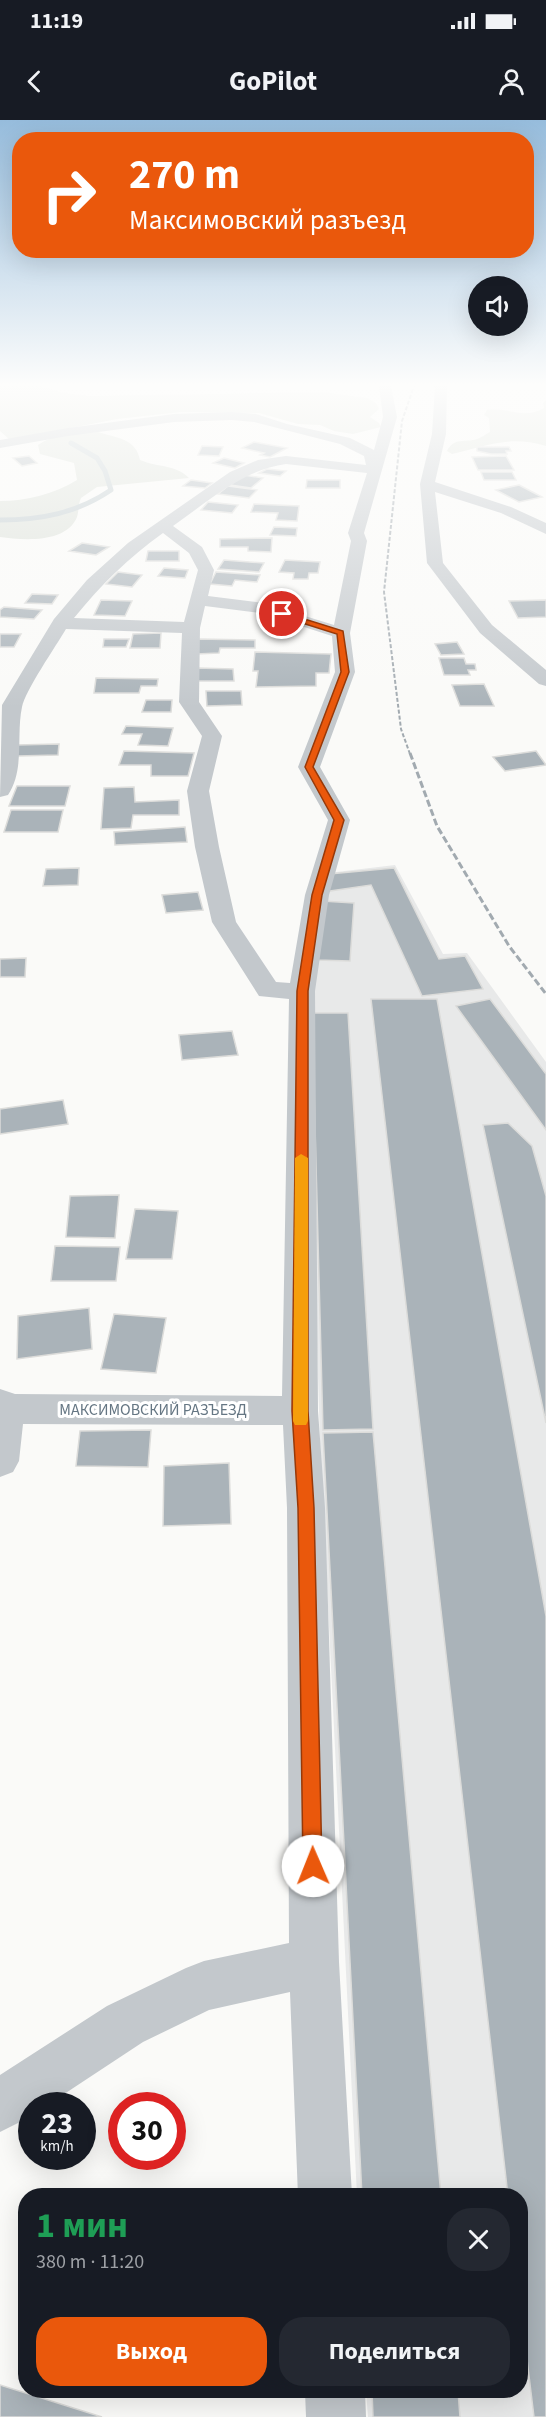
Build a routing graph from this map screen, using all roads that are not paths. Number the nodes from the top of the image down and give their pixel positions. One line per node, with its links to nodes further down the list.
1 (209, 493): 5 (street)
2 (368, 493): 10 (street)
3 (428, 493): 11 (street)
4 (455, 493): 6 (street)
5 (163, 526): 7 (street); 8 (street)
6 (546, 530)
7 (199, 600): 9 (street); 10 (street)
8 (60, 623): 9 (street); 12 (street)
9 (191, 628): 13 (street)
10 (340, 633): 13 (street)
11 (546, 680)
12 (0, 790)
13 (302, 991): 15 (street)
14 (3, 1406): 15 (street, МАКСИМОВСКИЙ РАЗЪЕЗД); 16 (street, МАКСИМОВСКИЙ РАЗЪЕЗД)
15 (300, 1411): 17 (street)
16 (0, 1461)
17 (315, 1962): 18 (street); 19 (street)
18 (0, 2106)
19 (326, 2188)
20 (335, 2398): 21 (street)
21 (336, 2417)

